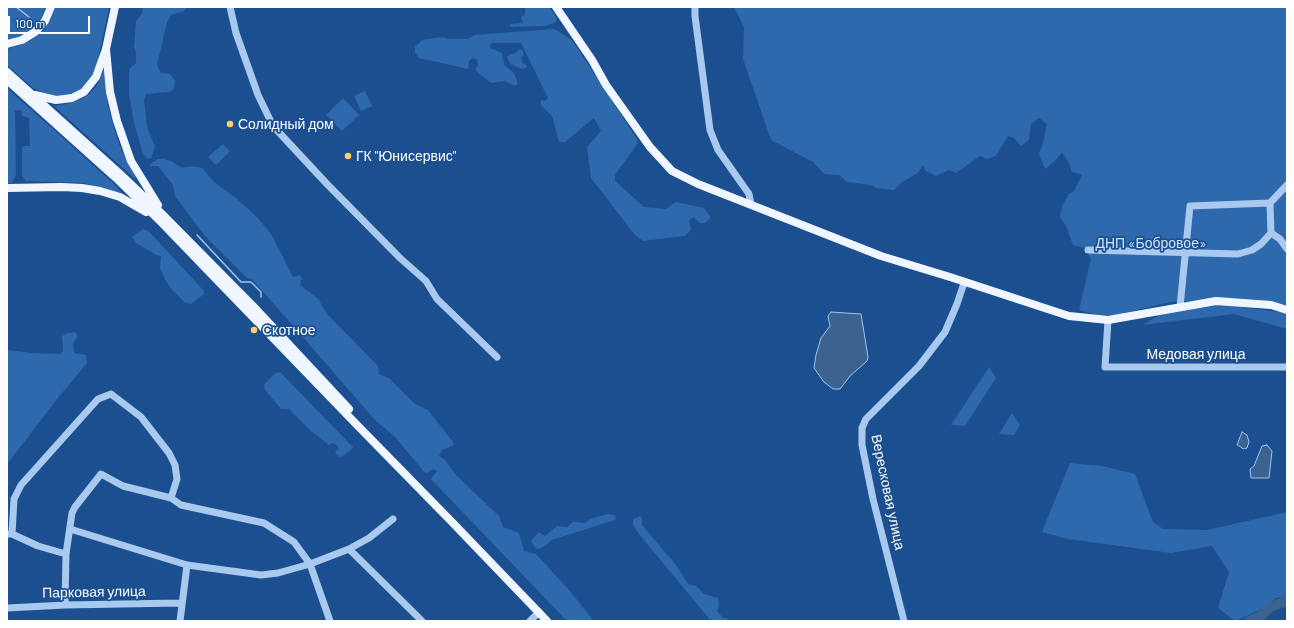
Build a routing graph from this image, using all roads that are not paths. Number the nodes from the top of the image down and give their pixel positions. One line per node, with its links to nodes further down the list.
1 (51, 7): 6 (main road)
2 (115, 7): 7 (main road)
3 (230, 7): 24 (street)
4 (556, 7): 14 (main road)
5 (695, 7): 14 (street)
6 (7, 44)
7 (106, 49): 10 (main road); 15 (main road)
8 (7, 72): 10 (main road)
9 (7, 80): 15 (main road)
10 (30, 93): 15 (main road)
11 (1287, 185): 13 (street)
12 (7, 188): 15 (main road)
13 (1270, 203): 16 (street); 19 (street)
14 (751, 204): 20 (main road)
15 (164, 220): 37 (main road)
16 (1271, 233): 17 (street); 19 (street)
17 (1287, 249)
18 (1088, 250): 19 (street)
19 (1186, 254): 21 (street)
20 (964, 283): 23 (main road); 43 (street, Вересковая улица)
21 (1180, 307): 22 (main road); 23 (main road)
22 (1287, 310)
23 (1108, 320): 25 (street, Медовая улица)
24 (497, 358)
25 (1287, 367)
26 (171, 498): 28 (street); 29 (street); 32 (street)
27 (393, 519): 30 (street)
28 (70, 529): 31 (street); 33 (street)
29 (9, 534): 31 (street)
30 (349, 550): 32 (street); 40 (street)
31 (66, 554): 35 (street)
32 (310, 564): 33 (street); 39 (street)
33 (187, 565): 34 (street)
34 (181, 603): 35 (street, Парковая улица); 38 (street)
35 (65, 605): 36 (street, Парковая улица)
36 (7, 608)
37 (539, 612): 41 (street); 42 (main road)
38 (180, 621)
39 (330, 621)
40 (422, 621)
41 (530, 621)
42 (547, 621)
43 (904, 621)

